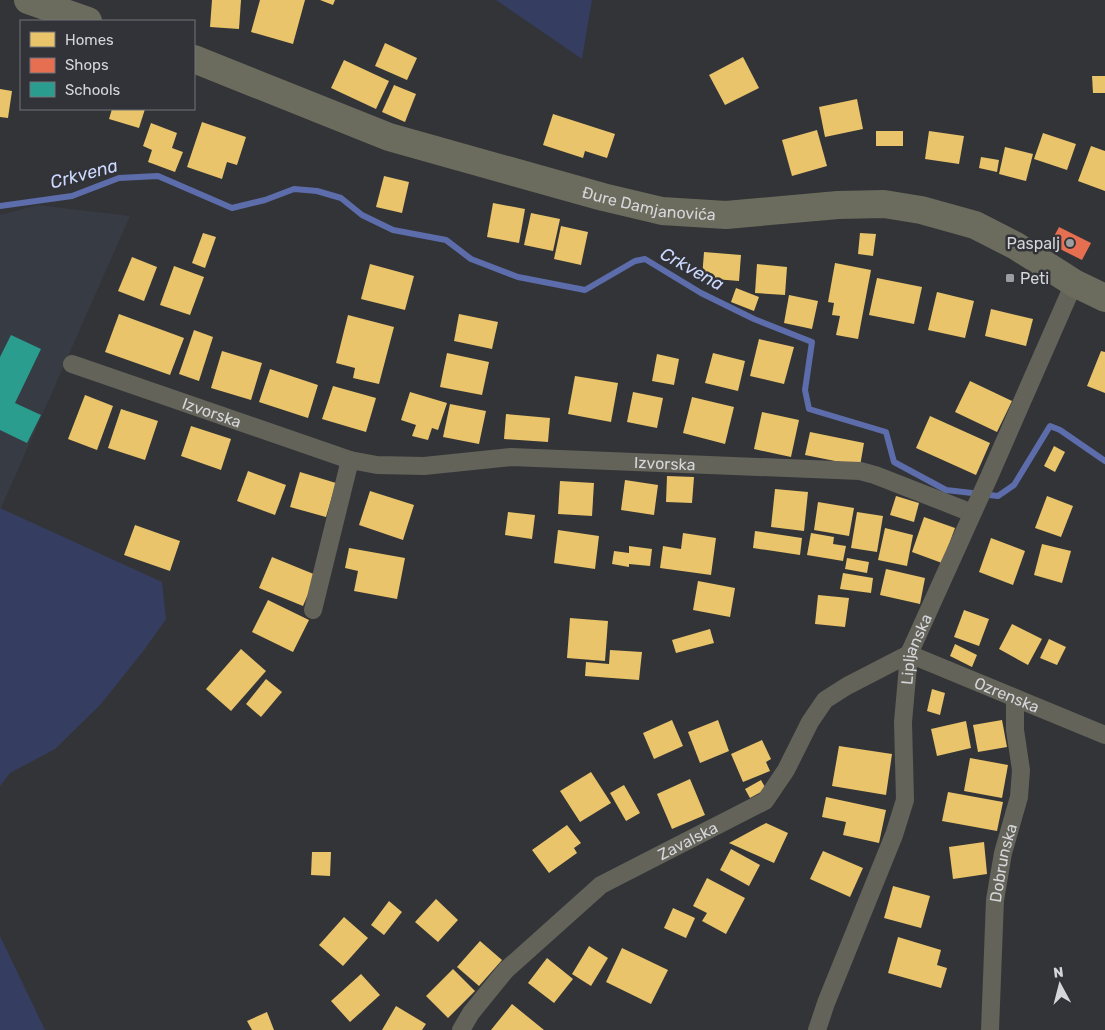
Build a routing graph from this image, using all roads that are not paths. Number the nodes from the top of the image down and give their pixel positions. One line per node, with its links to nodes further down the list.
1 (28, 0): 2 (main road)
2 (85, 20)
3 (195, 59): 4 (main road, Đure Damjanovića)
4 (1074, 283): 5 (main road, Đure Damjanovića); 8 (street, Lipljanska)
5 (1105, 298)
6 (72, 364): 7 (street, Izvorska)
7 (350, 460): 8 (street, Izvorska); 9 (street)
8 (974, 509): 10 (street, Lipljanska)
9 (313, 610)
10 (909, 654): 11 (street, Ozrenska); 13 (street, Zavalska); 14 (street, Lipljanska)
11 (1015, 698): 12 (street, Ozrenska); 15 (street, Dobrunska)
12 (1105, 735)
13 (461, 1030)
14 (817, 1030)
15 (990, 1030)

